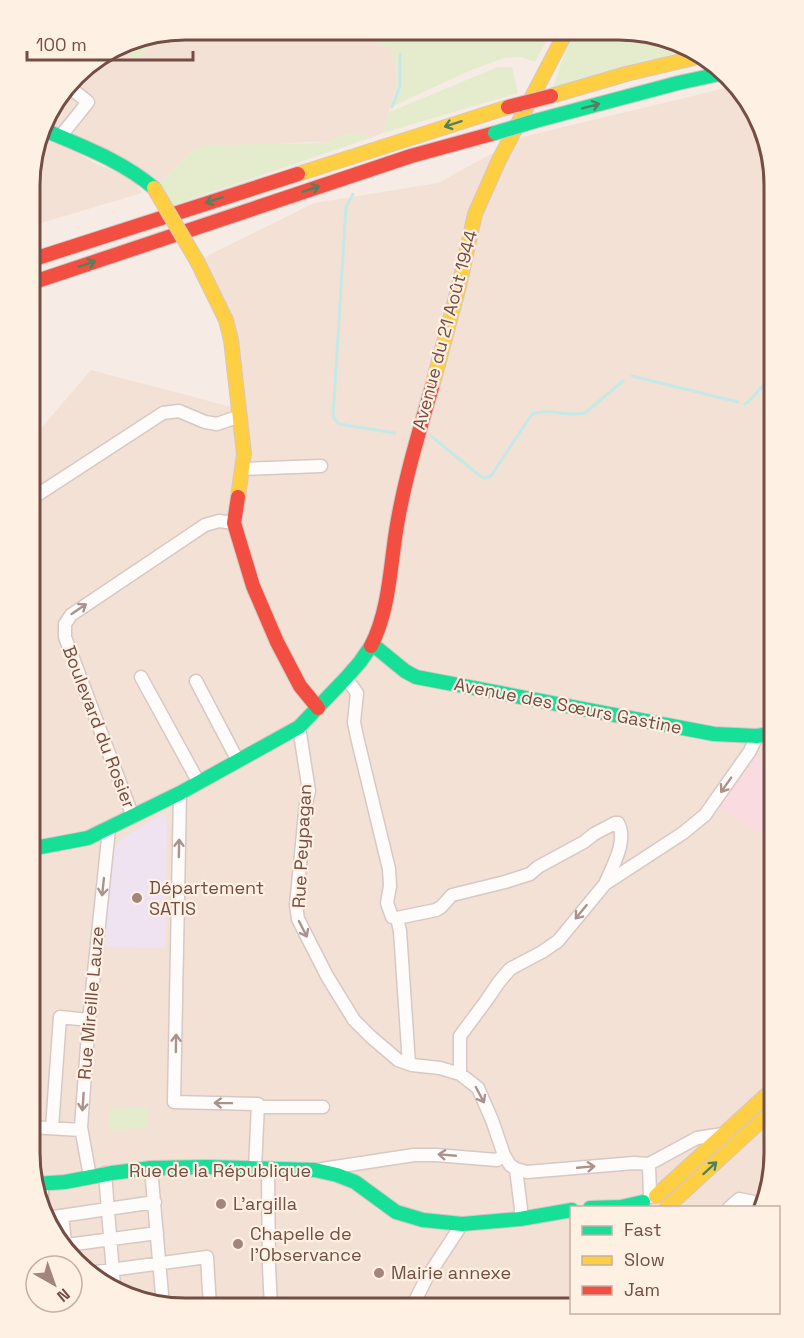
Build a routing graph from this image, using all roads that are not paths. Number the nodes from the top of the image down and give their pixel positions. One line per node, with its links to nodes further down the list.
1 (562, 40): 14 (main road, Avenue du 21 Août 1944)
2 (689, 59): 7 (main road, one-way to 7, bridge)
3 (713, 75): 8 (main road, one-way to 3, bridge)
4 (75, 92): 6 (street)
5 (50, 133): 6 (main road)
6 (60, 137): 9 (main road, bridge)
7 (40, 257)
8 (40, 280)
9 (240, 416): 11 (main road); 12 (street)
10 (321, 466): 11 (street)
11 (242, 469): 13 (main road)
12 (40, 493)
13 (234, 524): 18 (main road); 25 (street, Boulevard du Rosier, one-way to 13)
14 (372, 644): 16 (main road, Avenue du 21 Août 1944); 21 (main road, Avenue des Sœurs Gastine)
15 (141, 677): 23 (street)
16 (346, 678): 18 (main road, Avenue du 21 Août 1944); 29 (street)
17 (195, 681): 22 (street)
18 (318, 708): 19 (main road, Avenue du 21 Août 1944)
19 (299, 727): 22 (main road, Avenue du 21 Août 1944); 31 (street, Rue Peypagan, one-way to 31)
20 (763, 734): 21 (main road, Avenue des Sœurs Gastine)
21 (757, 736): 28 (street, one-way to 28)
22 (238, 761): 23 (main road, Avenue du 21 Août 1944)
23 (199, 783): 24 (main road, Avenue du 21 Août 1944)
24 (180, 793): 25 (main road, Avenue du 21 Août 1944); 34 (street, one-way to 24)
25 (133, 817): 26 (main road, Avenue du 21 Août 1944)
26 (109, 829): 27 (main road, Avenue du 21 Août 1944); 30 (street, Rue Mireille Lauze, one-way to 30)
27 (40, 847)
28 (605, 884): 29 (street); 32 (street, one-way to 32)
29 (397, 918): 31 (street)
30 (89, 1020): 38 (street); 39 (street, Rue Mireille Lauze, one-way to 39)
31 (409, 1064): 32 (street, Rue Peypagan)
32 (460, 1074): 41 (street, one-way to 41)
33 (763, 1098): 40 (main road)
34 (258, 1107): 35 (street); 44 (street)
35 (323, 1107)
36 (763, 1119): 55 (main road, one-way to 36)
37 (40, 1127): 38 (street)
38 (52, 1128): 39 (street)
39 (81, 1130): 48 (street, Rue Mireille Lauze)
40 (723, 1134): 42 (street); 50 (main road)
41 (504, 1155): 45 (street, one-way to 45); 46 (street)
42 (649, 1164): 46 (street, one-way to 42); 50 (street)
43 (151, 1168): 44 (main road, Rue de la République); 47 (main road, Rue de la République); 51 (street)
44 (262, 1170): 45 (main road, Rue de la République); 73 (street)
45 (315, 1170): 62 (main road, Rue de la République)
46 (521, 1170): 61 (street)
47 (105, 1173): 48 (main road, Rue de la République); 57 (street)
48 (90, 1177): 49 (main road, Rue de la République)
49 (44, 1184)
50 (648, 1201): 53 (main road); 54 (main road)
51 (154, 1202): 57 (street); 64 (street)
52 (755, 1202): 56 (street)
53 (626, 1206)
54 (666, 1206)
55 (668, 1206)
56 (731, 1206)
57 (108, 1209): 59 (street); 65 (street)
58 (570, 1210): 61 (main road, Rue de la République)
59 (62, 1216): 60 (street); 63 (street)
60 (56, 1217)
61 (520, 1219): 62 (main road, Rue de la République)
62 (462, 1224): 74 (street)
63 (64, 1232)
64 (157, 1233): 65 (street); 67 (street)
65 (111, 1239): 66 (street); 68 (street)
66 (72, 1243)
67 (160, 1263): 68 (street); 71 (street); 72 (street)
68 (114, 1270): 69 (street); 70 (street)
69 (102, 1271)
70 (114, 1278)
71 (164, 1296)
72 (209, 1298)
73 (271, 1298)
74 (416, 1298)

